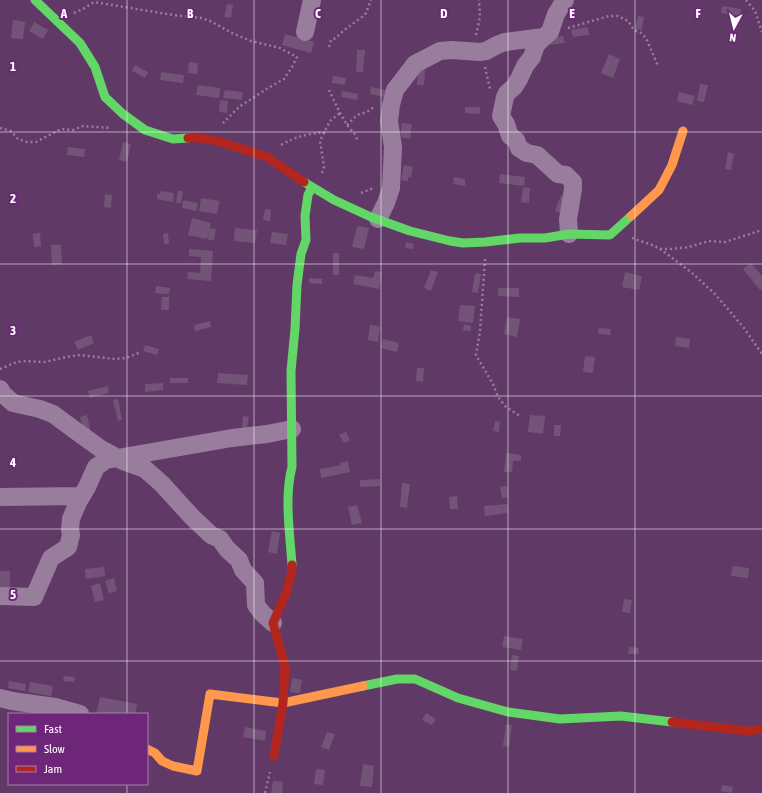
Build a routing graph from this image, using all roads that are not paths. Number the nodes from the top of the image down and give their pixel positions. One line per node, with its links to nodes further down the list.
1 (35, 0): 7 (street)
2 (312, 0): 4 (street)
3 (565, 0): 5 (street)
4 (305, 32)
5 (547, 34): 8 (street); 9 (street)
6 (683, 131): 9 (street)
7 (312, 187): 8 (street); 11 (street)
8 (378, 220): 9 (street)
9 (569, 234)
10 (0, 389): 12 (street)
11 (292, 429): 12 (street); 16 (street)
12 (118, 458): 14 (street); 16 (street)
13 (0, 496): 14 (street)
14 (82, 496): 15 (street)
15 (0, 596)
16 (273, 623): 18 (street)
17 (0, 698): 19 (street)
18 (283, 702): 20 (street); 21 (street); 22 (street)
19 (76, 713)
20 (762, 729)
21 (148, 750)
22 (274, 756)

